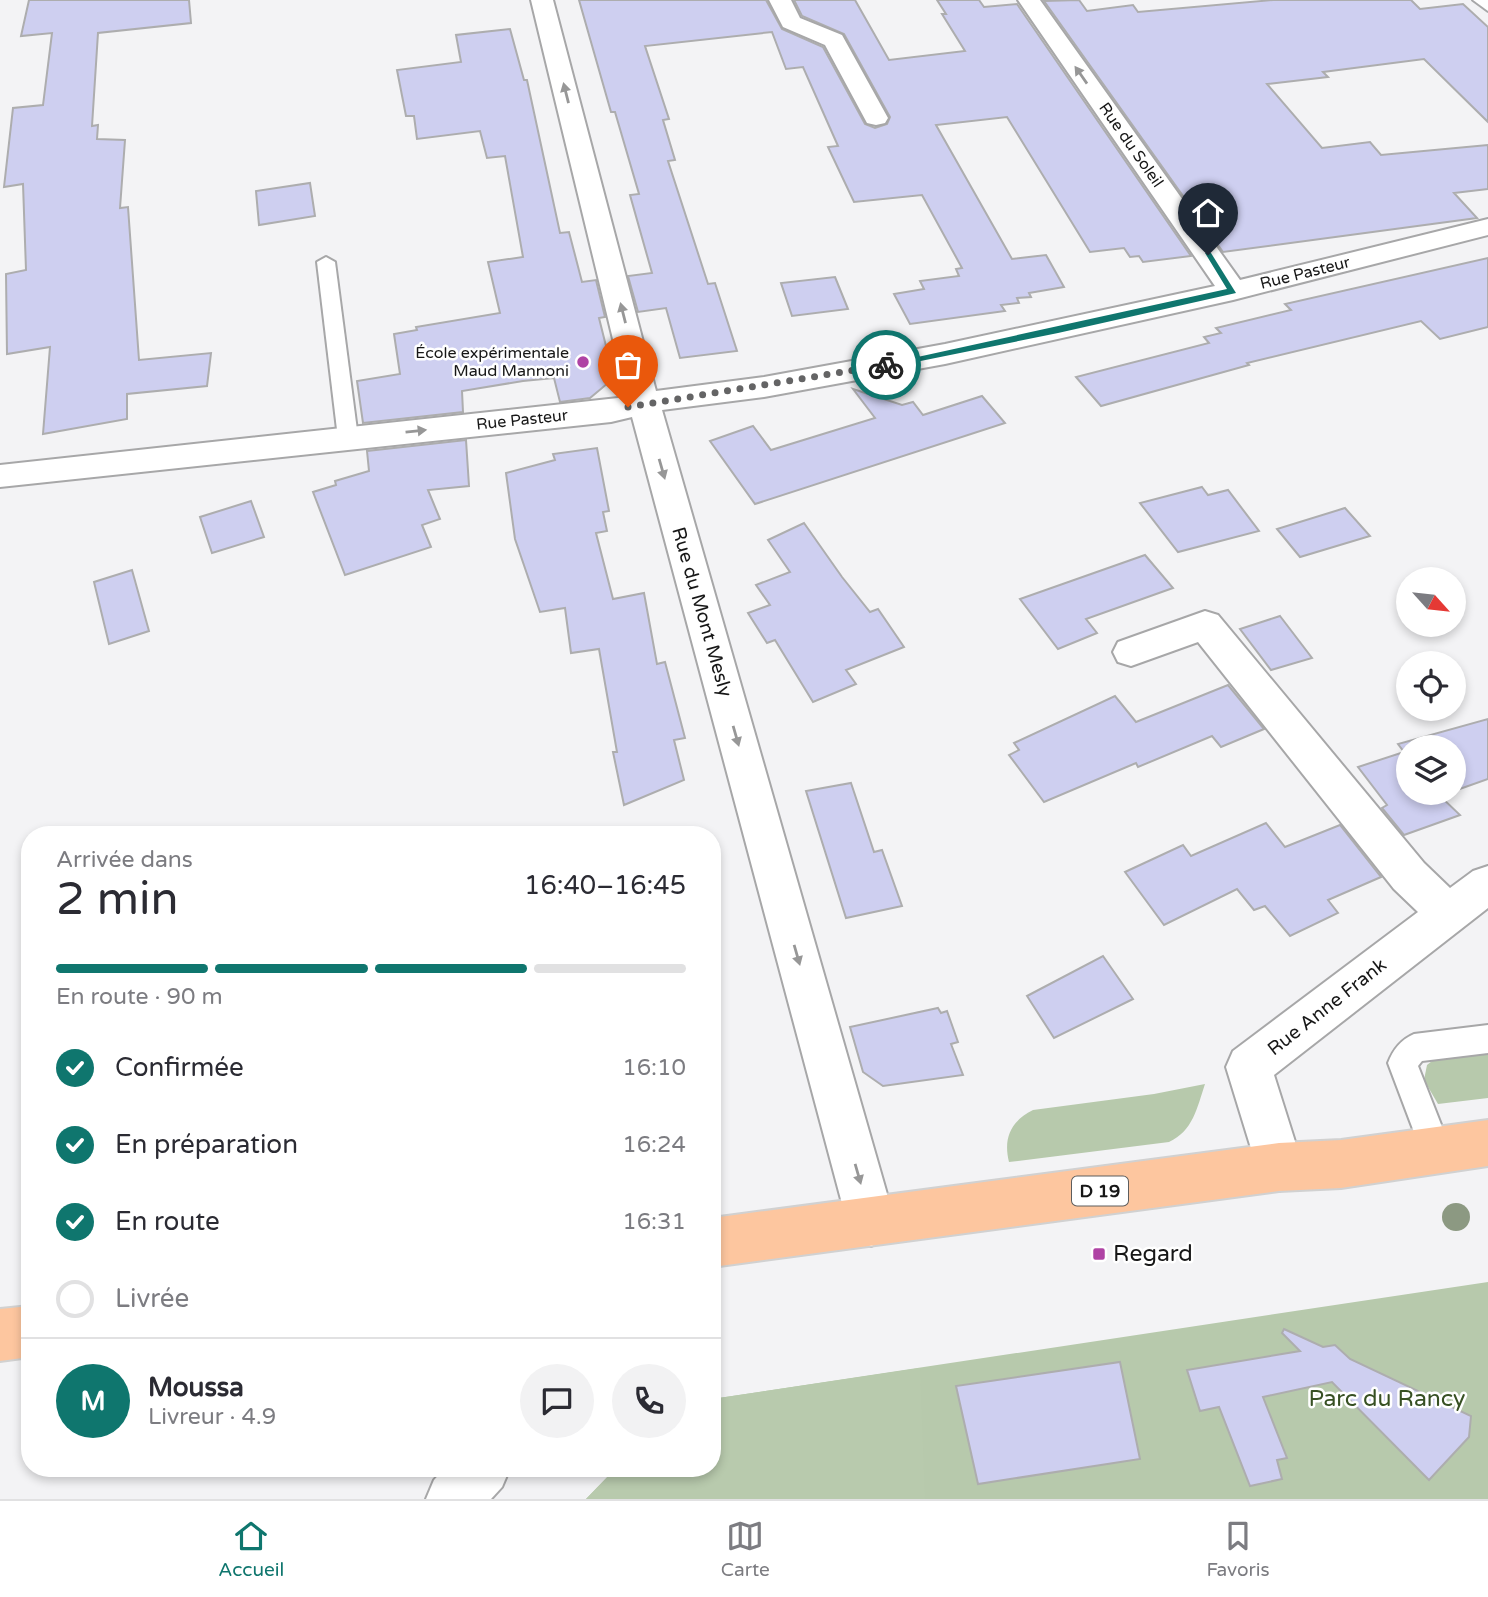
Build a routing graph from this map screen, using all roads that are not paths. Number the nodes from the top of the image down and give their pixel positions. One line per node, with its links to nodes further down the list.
1 (542, 0): 10 (street, Rue du Mont Mesly, one-way to 1)
2 (780, 0): 6 (street)
3 (1029, 0): 9 (street, Rue du Soleil, one-way to 3)
4 (1480, 0): 5 (lane)
5 (1488, 7)
6 (876, 118)
7 (1488, 227): 9 (street, Rue Pasteur)
8 (326, 262): 11 (lane)
9 (1233, 291): 10 (street, Rue Pasteur)
10 (645, 403): 11 (street, Rue Pasteur, one-way to 10); 20 (street, Rue du Mont Mesly, one-way to 20)
11 (348, 438): 12 (street, Rue Pasteur)
12 (0, 476)
13 (1131, 652): 15 (street)
14 (1488, 884): 15 (street, Rue Anne Frank)
15 (1449, 914): 19 (street, Rue Anne Frank)
16 (1488, 1039): 18 (lane)
17 (1488, 1143): 18 (main road, D 19)
18 (1436, 1150): 19 (main road, D 19)
19 (1279, 1167): 20 (main road, D 19)
20 (871, 1222): 21 (main road, D 19)
21 (721, 1242)
22 (21, 1332): 23 (main road)
23 (0, 1335)
24 (474, 1477): 25 (street)
25 (453, 1499)

